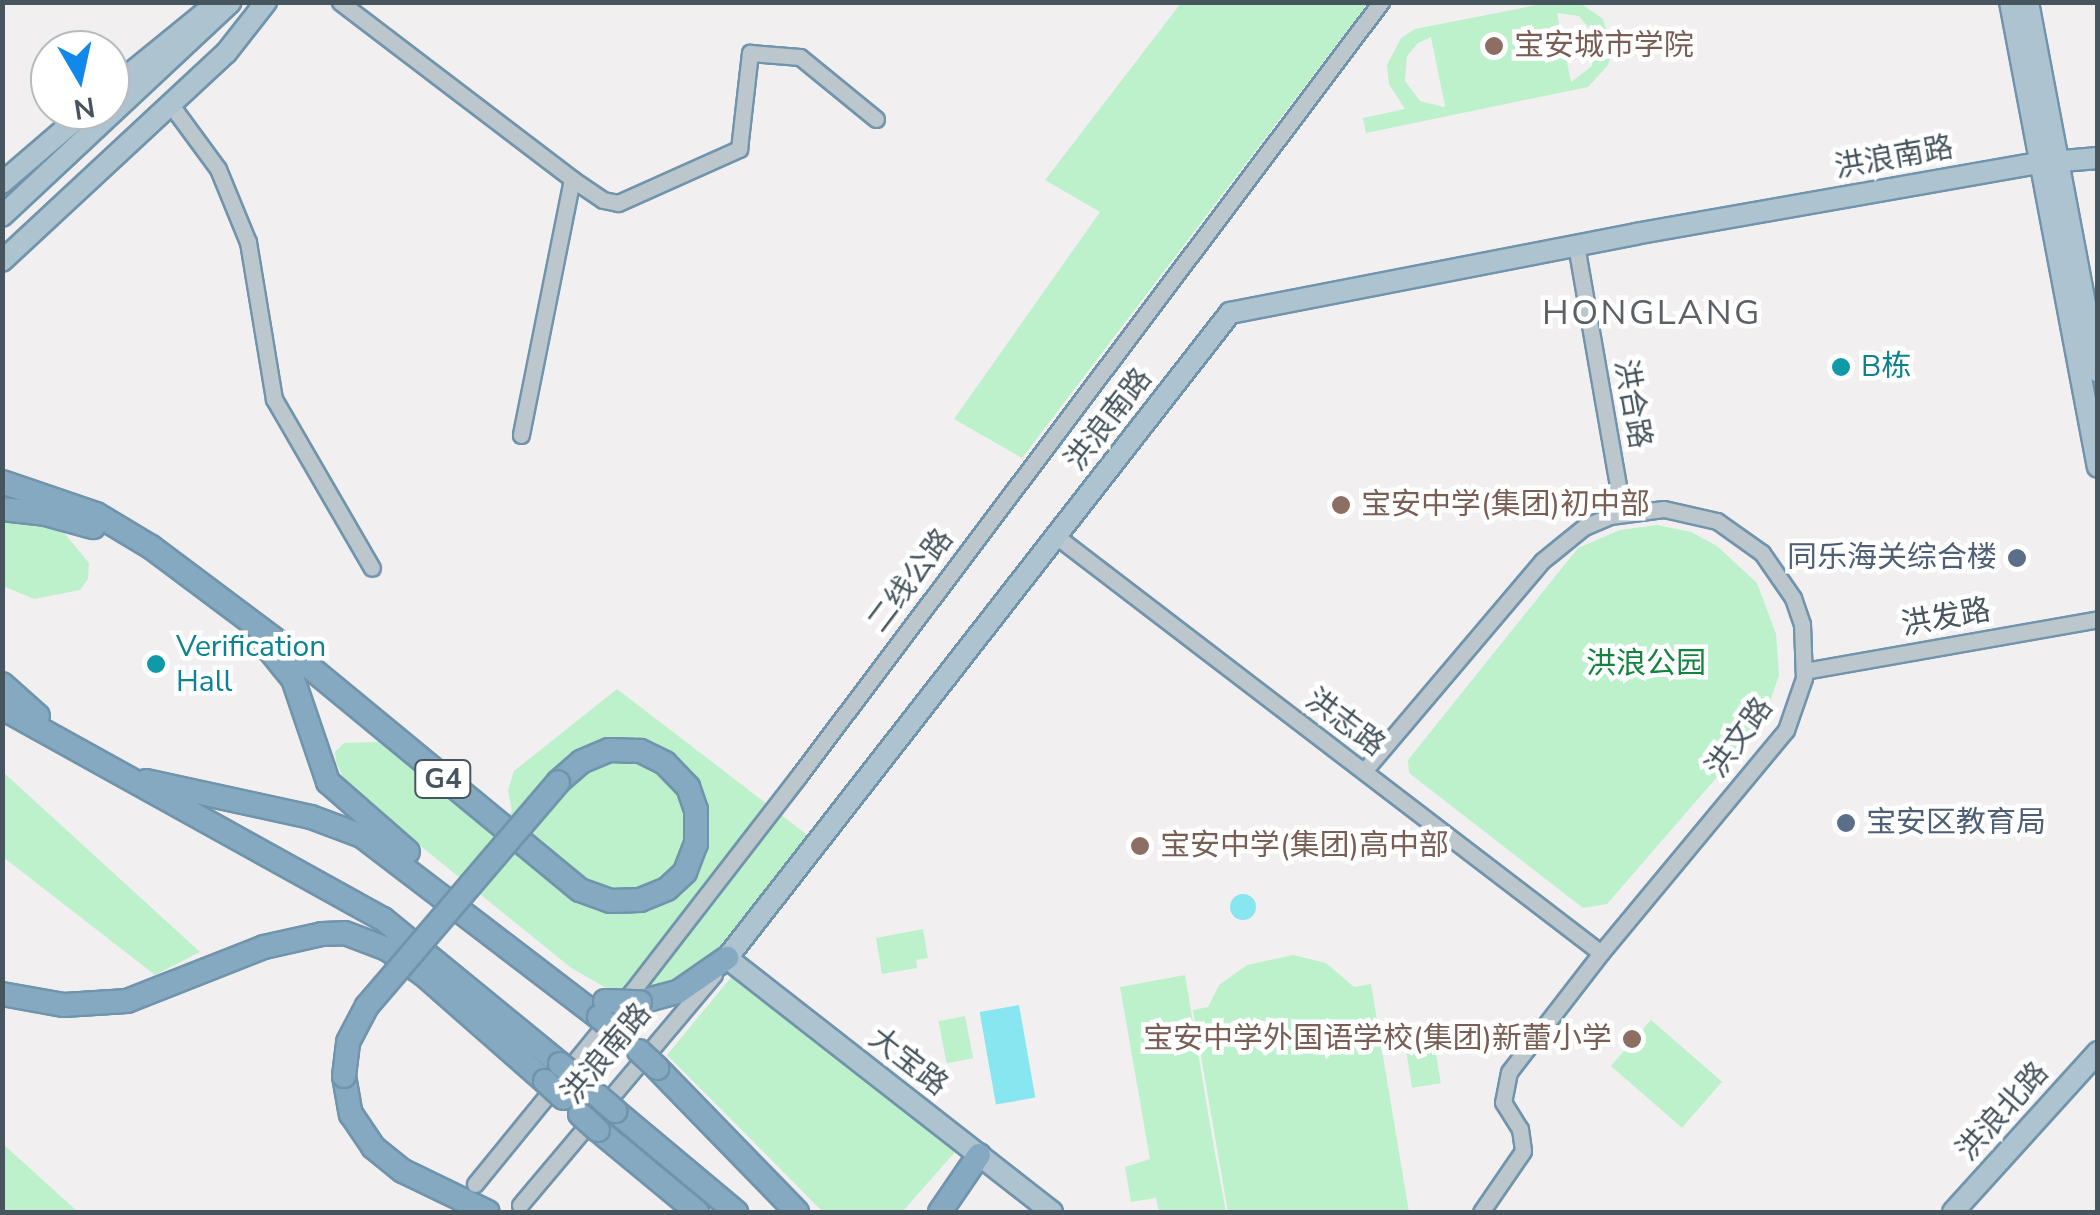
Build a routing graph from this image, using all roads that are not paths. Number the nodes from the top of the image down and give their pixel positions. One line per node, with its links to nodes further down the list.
1 (218, 2): 9 (main road)
2 (230, 2): 8 (main road)
3 (264, 2): 8 (main road); 10 (main road)
4 (340, 2): 16 (street)
5 (1381, 2): 46 (street, 二线公路)
6 (2010, 2): 15 (main road)
7 (2028, 2): 15 (main road)
8 (214, 33): 18 (main road); 19 (main road)
9 (130, 74)
10 (171, 105): 21 (main road); 29 (street)
11 (876, 119): 16 (street)
12 (64, 130): 17 (main road)
13 (2098, 144): 15 (main road)
14 (2098, 158): 15 (main road)
15 (2051, 159): 20 (main road, 洪浪南路); 22 (main road); 24 (main road)
16 (572, 179): 23 (street)
17 (2, 184)
18 (2, 216)
19 (2, 242)
20 (1576, 246): 27 (street, 洪合路); 28 (main road, 洪浪南路)
21 (2, 262)
22 (2098, 371)
23 (521, 435)
24 (2098, 467)
25 (2, 482): 30 (highway, G4)
26 (2, 509): 32 (highway)
27 (1623, 513): 33 (street, 洪文路); 37 (street, 洪文路)
28 (1056, 536): 37 (street, 洪志路); 40 (main road, 洪浪南路)
29 (372, 568)
30 (242, 614): 32 (highway); 48 (highway, G4, bridge)
31 (2098, 619): 33 (street, 洪发路)
32 (275, 657): 42 (highway)
33 (1804, 671): 39 (street, 洪文路)
34 (2, 684): 36 (highway)
35 (2, 708): 36 (highway)
36 (92, 758): 38 (highway)
37 (1364, 772): 39 (street, 洪志路)
38 (118, 773): 42 (highway); 44 (highway)
39 (1600, 953): 54 (street, 洪文路)
40 (728, 958): 42 (highway, bridge); 45 (main road, 大宝路); 47 (street, 洪浪南路)
41 (2, 994): 44 (highway)
42 (602, 1009): 51 (highway, bridge)
43 (2098, 1052): 55 (main road, 洪浪北路)
44 (552, 1072): 49 (highway, bridge); 50 (highway, bridge)
45 (979, 1155): 52 (highway); 53 (main road, 大宝路)
46 (475, 1184)
47 (520, 1205)
48 (488, 1212)
49 (697, 1212)
50 (736, 1212)
51 (797, 1212)
52 (940, 1212)
53 (1052, 1212)
54 (1481, 1212)
55 (1953, 1212)

